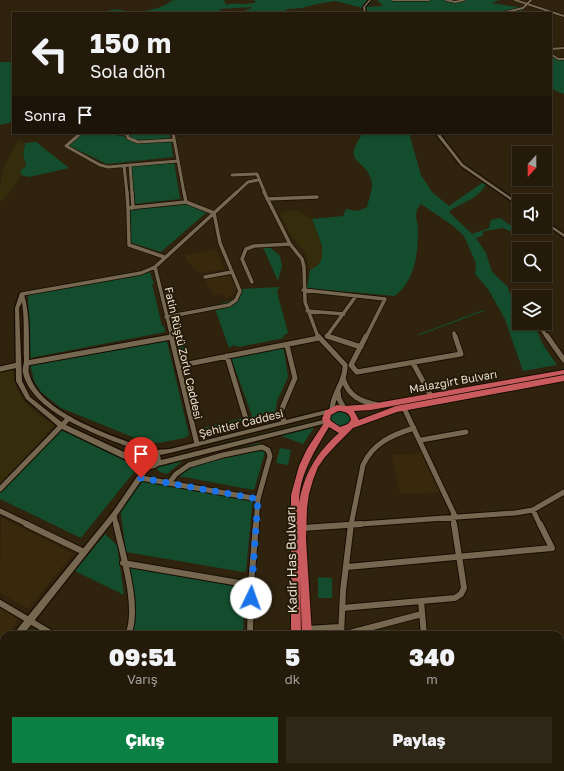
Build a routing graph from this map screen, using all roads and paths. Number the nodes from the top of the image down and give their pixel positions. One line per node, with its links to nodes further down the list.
1 (370, 0): 10 (street)
2 (393, 0): 3 (street)
3 (429, 0)
4 (446, 0): 5 (street)
5 (464, 0)
6 (516, 0): 8 (street)
7 (531, 0): 8 (street)
8 (530, 4): 9 (street); 13 (street)
9 (522, 8): 11 (street); 12 (street)
10 (365, 12)
11 (506, 12)
12 (520, 12)
13 (564, 16)
14 (564, 48): 15 (street)
15 (552, 49)
16 (552, 55): 17 (street)
17 (564, 59)
18 (80, 134): 25 (street)
19 (126, 134): 22 (street)
20 (173, 134): 22 (street)
21 (438, 134): 30 (street)
22 (174, 140): 23 (street)
23 (178, 161): 24 (street); 31 (street)
24 (130, 165): 25 (street); 33 (street)
25 (124, 166): 32 (street)
26 (232, 175): 27 (street)
27 (258, 180): 29 (street); 34 (street)
28 (317, 197): 29 (street)
29 (267, 199): 37 (street)
30 (512, 200)
31 (186, 202): 33 (street); 34 (street)
32 (128, 208): 33 (street); 38 (street)
33 (133, 208)
34 (214, 213): 38 (street); 40 (street)
35 (552, 227): 36 (street)
36 (564, 236)
37 (290, 244): 42 (street); 43 (street)
38 (164, 257): 39 (street)
39 (155, 267): 44 (street); 48 (street, Fatin Rüştü Zorlu Caddesi)
40 (232, 272): 41 (street); 48 (street)
41 (205, 277)
42 (252, 282)
43 (303, 290): 45 (street); 46 (street)
44 (22, 294): 58 (street); 59 (street)
45 (356, 296): 47 (street); 54 (street)
46 (307, 311): 47 (street); 52 (street)
47 (344, 314): 54 (street)
48 (166, 317): 51 (street, Fatin Rüştü Zorlu Caddesi)
49 (543, 331): 56 (street)
50 (454, 333): 57 (street)
51 (171, 337): 58 (street); 60 (street, Fatin Rüştü Zorlu Caddesi)
52 (320, 338): 53 (street); 61 (street)
53 (287, 345): 55 (street); 75 (street)
54 (361, 347): 62 (street)
55 (227, 356): 60 (street); 73 (street)
56 (564, 360)
57 (413, 362): 62 (street); 68 (street)
58 (27, 363): 74 (street)
59 (18, 365): 63 (street); 77 (street)
60 (178, 366): 82 (street, Fatin Rüştü Zorlu Caddesi)
61 (346, 368): 62 (street); 65 (street)
62 (352, 368)
63 (0, 369)
64 (564, 372): 68 (highway, Malazgirt Bulvarı)
65 (343, 378): 67 (street); 69 (street)
66 (564, 378): 70 (highway, Malazgirt Bulvarı)
67 (338, 389): 71 (street); 72 (street)
68 (431, 396): 69 (highway, Malazgirt Bulvarı)
69 (385, 405): 71 (highway, Malazgirt Bulvarı)
70 (404, 408): 78 (highway, Malazgirt Bulvarı); 79 (street)
71 (344, 409): 72 (highway); 78 (highway)
72 (331, 411): 75 (street, Şehitler Caddesi); 76 (highway)
73 (246, 419)
74 (68, 420): 77 (street); 83 (street)
75 (284, 422): 82 (street, Şehitler Caddesi)
76 (327, 422): 78 (highway); 84 (street, Şehitler Caddesi); 112 (highway, Kadir Has Bulvarı)
77 (62, 426): 85 (street); 88 (street)
78 (350, 427): 96 (highway, Kadir Has Bulvarı)
79 (414, 428): 81 (street); 95 (street)
80 (466, 432): 81 (street)
81 (420, 440): 94 (street)
82 (197, 444): 83 (street, Şehitler Caddesi)
83 (153, 453): 84 (street); 85 (street)
84 (157, 464): 85 (street)
85 (147, 466): 86 (street)
86 (141, 478): 87 (street); 93 (street)
87 (169, 483): 90 (street); 90 (street)
88 (0, 489)
89 (564, 492): 91 (street)
90 (258, 499): 101 (street)
91 (533, 510): 94 (street); 98 (street)
92 (0, 511): 97 (street)
93 (114, 515): 97 (street); 99 (street)
94 (454, 516): 95 (street); 98 (street)
95 (351, 524): 96 (street); 100 (street)
96 (303, 528): 113 (highway, Kadir Has Bulvarı)
97 (84, 552): 106 (street)
98 (460, 558): 100 (street); 102 (street)
99 (123, 563): 101 (street); 110 (street)
100 (347, 568): 104 (street)
101 (251, 585): 111 (street)
102 (421, 601): 104 (street); 105 (street)
103 (0, 603): 106 (street)
104 (342, 608): 107 (street)
105 (422, 614): 116 (street); 117 (street)
106 (29, 621): 108 (street); 109 (street)
107 (340, 627): 114 (street); 115 (street)
108 (21, 631)
109 (47, 631)
110 (130, 631)
111 (250, 631)
112 (296, 631)
113 (307, 631)
114 (314, 631)
115 (340, 631)
116 (356, 631)
117 (424, 631)

